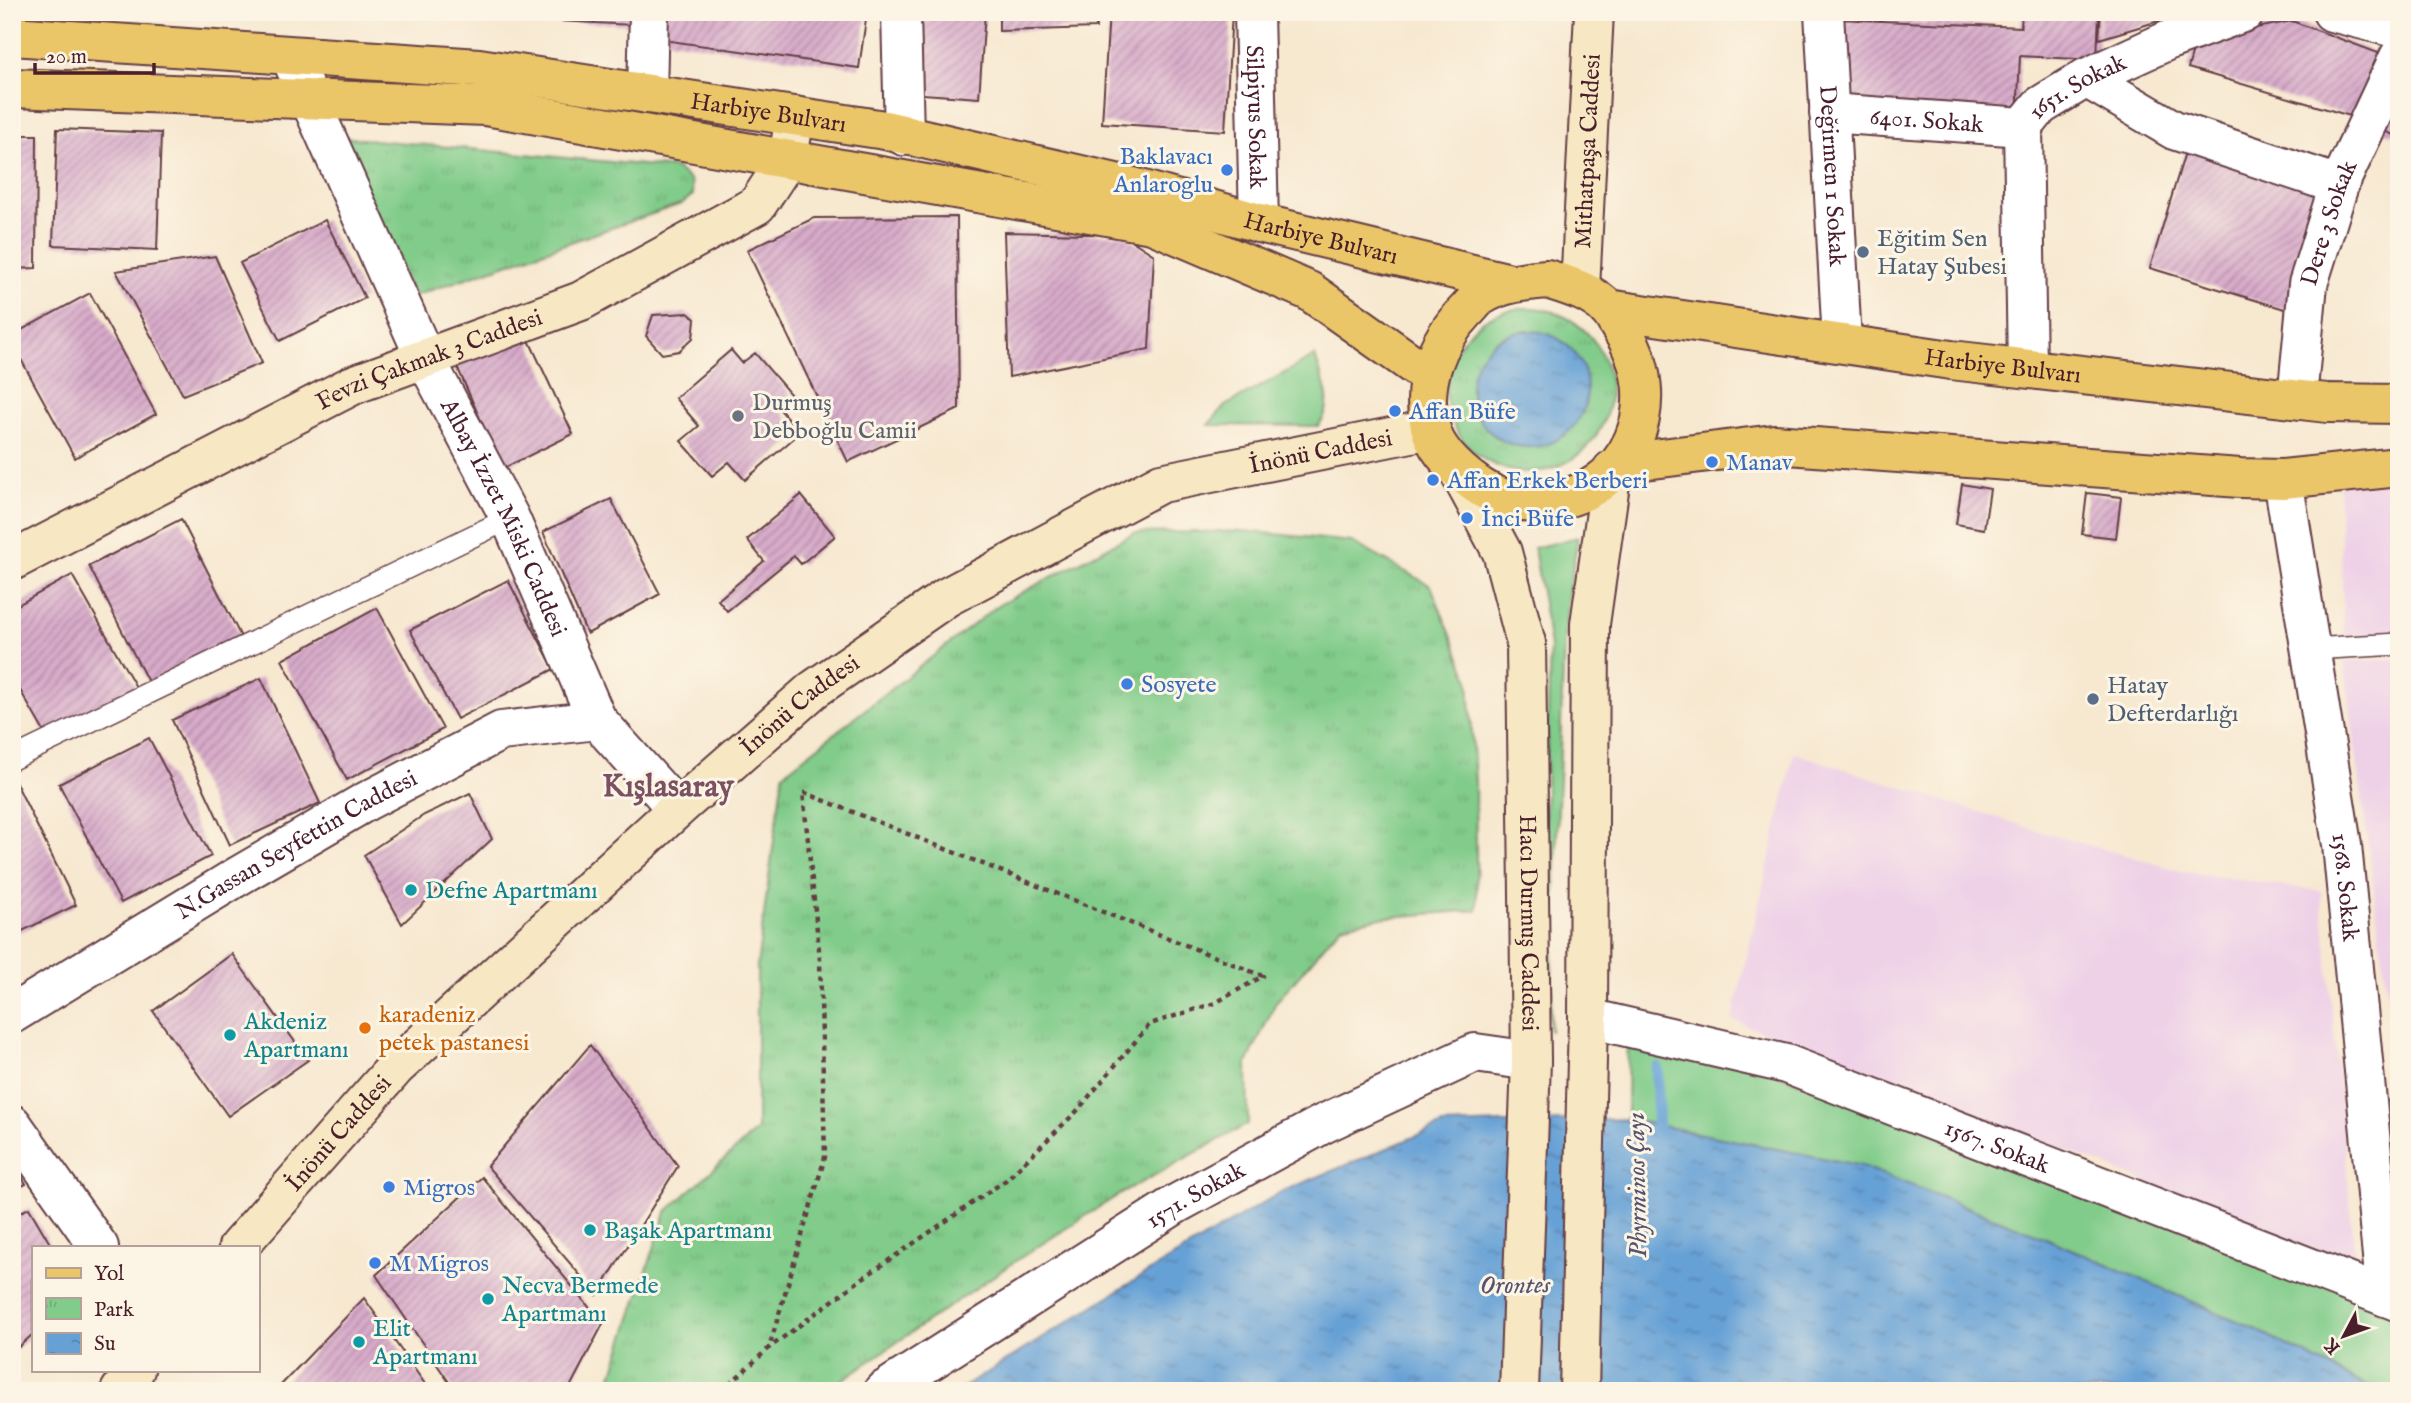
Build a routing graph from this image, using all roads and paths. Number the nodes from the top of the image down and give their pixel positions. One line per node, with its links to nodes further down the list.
1 (649, 12): 14 (street)
2 (901, 12): 19 (street)
3 (1254, 12): 22 (street, Silpiyus Sokak)
4 (1594, 12): 24 (street, Mithatpaşa Caddesi)
5 (1824, 12): 16 (street, Değirmen 1 Sokak)
6 (2245, 12): 12 (street, 1651. Sokak)
7 (2332, 12): 8 (street)
8 (2399, 29)
9 (12, 36): 10 (main road, Harbiye Bulvarı)
10 (290, 56): 14 (main road, Harbiye Bulvarı); 15 (street, Albay İzzet Miski Caddesi)
11 (2399, 58): 21 (street, Dere 3 Sokak)
12 (2086, 78): 18 (street, 1651. Sokak); 21 (street)
13 (12, 88): 15 (main road, Harbiye Bulvarı)
14 (647, 94): 17 (main road, Harbiye Bulvarı)
15 (309, 99): 20 (main road, Harbiye Bulvarı); 26 (street, Albay İzzet Miski Caddesi)
16 (1829, 113): 18 (street, 6401. Sokak); 25 (street, Değirmen 1 Sokak)
17 (794, 116): 19 (main road, Harbiye Bulvarı); 20 (street, Fevzi Çakmak 3 Caddesi)
18 (2023, 127): 27 (street, 1651. Sokak)
19 (904, 136): 22 (main road, Harbiye Bulvarı)
20 (789, 158): 26 (street, Fevzi Çakmak 3 Caddesi); 28 (main road, Harbiye Bulvarı)
21 (2339, 185): 29 (street, Dere 3 Sokak)
22 (1259, 223): 23 (main road, Harbiye Bulvarı)
23 (1510, 283): 24 (main road, Harbiye Bulvarı); 28 (main road, Harbiye Bulvarı)
24 (1594, 299): 25 (main road, Harbiye Bulvarı); 32 (main road, Harbiye Bulvarı)
25 (1842, 342): 27 (main road, Harbiye Bulvarı)
26 (426, 360): 36 (street, Albay İzzet Miski Caddesi); 37 (street, Fevzi Çakmak 3 Caddesi)
27 (2027, 368): 29 (main road, Harbiye Bulvarı)
28 (1429, 376): 31 (main road, Harbiye Bulvarı)
29 (2297, 399): 30 (main road, Harbiye Bulvarı)
30 (2399, 404)
31 (1431, 429): 34 (main road, Harbiye Bulvarı); 42 (street, İnönü Caddesi)
32 (1616, 466): 34 (main road, Harbiye Bulvarı); 35 (main road, Harbiye Bulvarı); 44 (street)
33 (2399, 467): 35 (main road, Harbiye Bulvarı)
34 (1458, 470): 45 (street, Hacı Durmuş Caddesi)
35 (2283, 479): 39 (street, 1568. Sokak)
36 (510, 519): 40 (street, Albay İzzet Miski Caddesi); 41 (lane)
37 (12, 561)
38 (2399, 644): 39 (lane)
39 (2310, 649): 49 (street, 1568. Sokak)
40 (597, 720): 42 (street, Albay İzzet Miski Caddesi); 43 (street, N.Gassan Seyfettin Caddesi)
41 (12, 759)
42 (677, 809): 48 (street, İnönü Caddesi)
43 (12, 1014)
44 (1588, 1032): 49 (street, 1567. Sokak); 56 (street)
45 (1531, 1061): 54 (street, 1571. Sokak); 55 (street, Hacı Durmuş Caddesi)
46 (12, 1125): 47 (street)
47 (98, 1246)
48 (239, 1246)
49 (2392, 1299)
50 (769, 1348): 50 (path); 53 (path)
51 (134, 1372): 52 (street)
52 (120, 1391)
53 (722, 1391)
54 (883, 1391)
55 (1519, 1391)
56 (1579, 1391)

